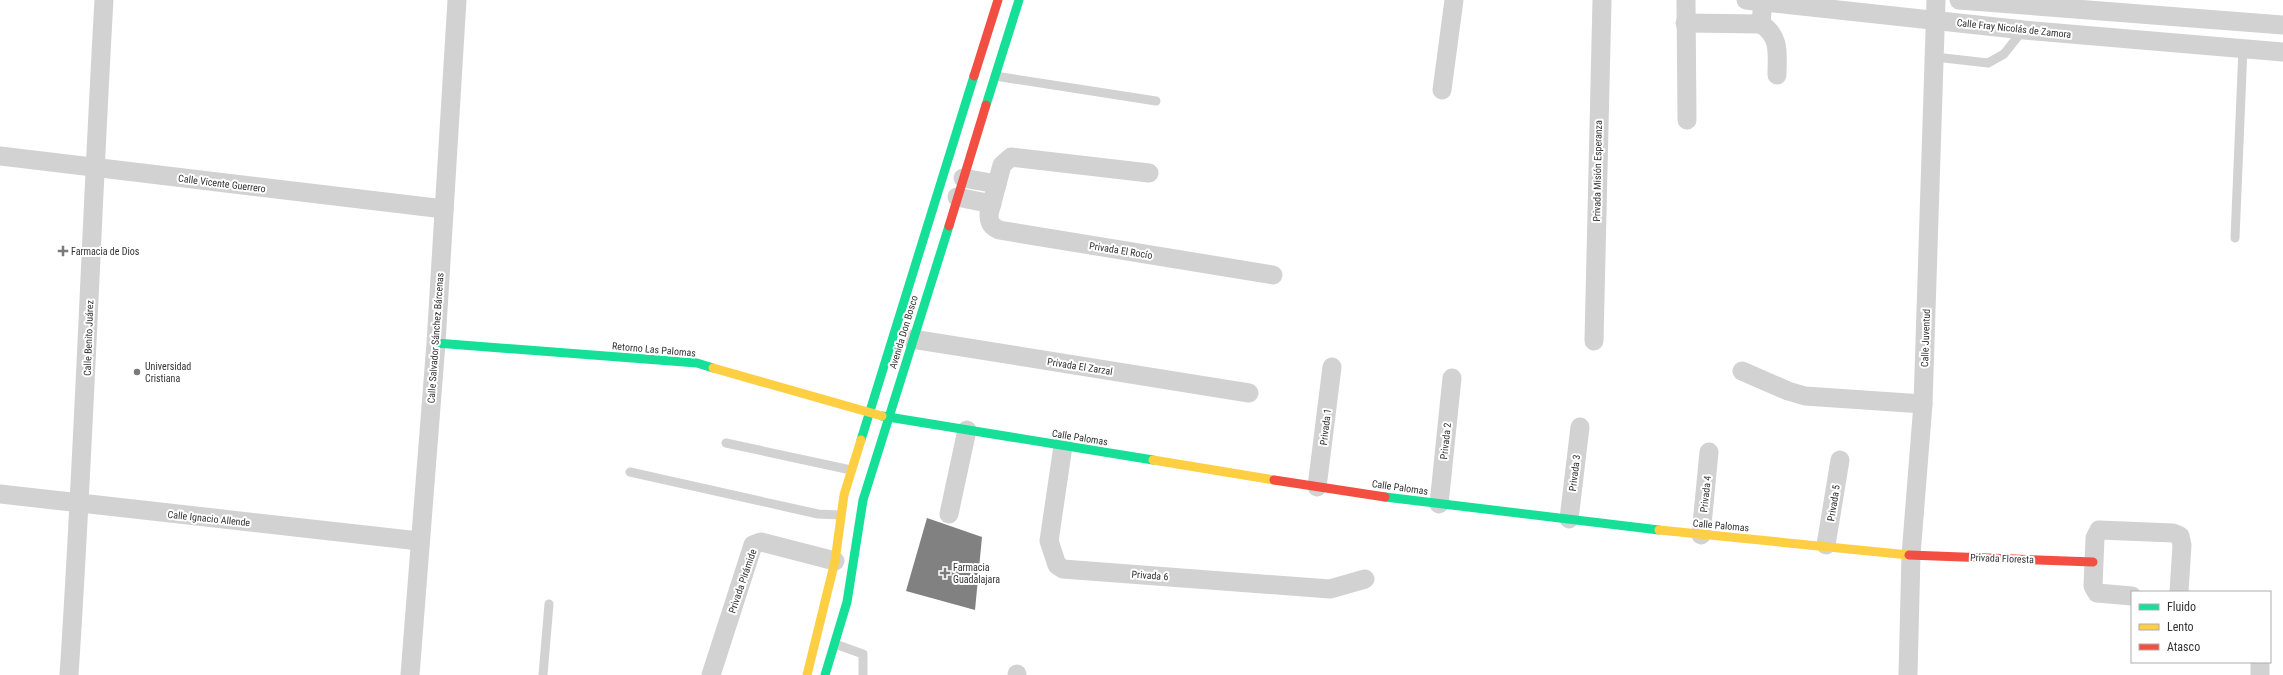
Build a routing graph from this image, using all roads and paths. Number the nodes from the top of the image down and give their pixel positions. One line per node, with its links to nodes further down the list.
1 (104, 0): 26 (street, Calle Benito Juárez)
2 (457, 0): 32 (street, Calle Salvador Sánchez Bárcenas)
3 (998, 0): 43 (street, Avenida Don Bosco)
4 (1019, 0): 21 (street, Avenida Don Bosco)
5 (1454, 0): 22 (street)
6 (1602, 0): 36 (street, Privada Misión Esperanza)
7 (1686, 0): 13 (street)
8 (1758, 0): 12 (street, Calle Fray Nicolás de Zamora); 14 (street)
9 (1936, 0): 12 (street, Calle Juventud)
10 (1959, 0): 11 (street)
11 (2027, 3): 15 (street); 16 (street)
12 (1935, 20): 16 (street, Calle Fray Nicolás de Zamora); 19 (street, Calle Juventud)
13 (1686, 23): 14 (street); 24 (street)
14 (1761, 24): 20 (street)
15 (2283, 25)
16 (2024, 30): 17 (street, Calle Fray Nicolás de Zamora); 19 (lane)
17 (2243, 48): 18 (street, Calle Fray Nicolás de Zamora); 33 (lane)
18 (2283, 52)
19 (1935, 57): 42 (street, Calle Juventud)
20 (1777, 75)
21 (995, 76): 23 (lane); 28 (street, Avenida Don Bosco)
22 (1442, 90)
23 (1156, 101)
24 (1687, 120)
25 (0, 156): 26 (street, Calle Vicente Guerrero)
26 (95, 168): 32 (street, Calle Vicente Guerrero); 55 (street, Calle Benito Juárez)
27 (1149, 173): 29 (street, Privada El Rocío)
28 (963, 178): 29 (street); 30 (street, Avenida Don Bosco)
29 (997, 184): 31 (street, Privada El Rocío)
30 (957, 197): 31 (street); 35 (street, Avenida Don Bosco)
31 (992, 204): 34 (street, Privada El Rocío)
32 (444, 209): 37 (street, Calle Salvador Sánchez Bárcenas)
33 (2235, 238)
34 (1273, 275)
35 (912, 339): 41 (street, Privada El Zarzal); 44 (street, Avenida Don Bosco)
36 (1594, 341)
37 (436, 343): 43 (street, Retorno Las Palomas); 61 (street, Calle Salvador Sánchez Bárcenas)
38 (1332, 367): 53 (street, Privada 1)
39 (1742, 371): 42 (street)
40 (1452, 378): 56 (street, Privada 2)
41 (1249, 393)
42 (1923, 404): 63 (street, Calle Juventud)
43 (869, 414): 44 (street, Retorno Las Palomas); 51 (street, Avenida Don Bosco)
44 (888, 418): 46 (street, Calle Palomas); 70 (street, Avenida Don Bosco)
45 (1580, 427): 59 (street, Privada 3)
46 (967, 430): 48 (street, Calle Palomas); 57 (street)
47 (726, 443): 51 (lane)
48 (1063, 446): 53 (street, Calle Palomas); 66 (street, Privada 6)
49 (1709, 452): 60 (street, Privada 4)
50 (1840, 460): 62 (street, Privada 5)
51 (851, 470): 58 (street, Avenida Don Bosco)
52 (630, 472): 58 (lane)
53 (1317, 487): 56 (street, Calle Palomas)
54 (0, 494): 55 (street, Calle Ignacio Allende)
55 (81, 504): 61 (street, Calle Ignacio Allende); 72 (street, Calle Benito Juárez)
56 (1439, 504): 59 (street, Calle Palomas)
57 (949, 514)
58 (840, 515): 64 (street, Avenida Don Bosco)
59 (1568, 519): 60 (street, Calle Palomas)
60 (1701, 535): 62 (street, Calle Palomas)
61 (419, 541): 73 (street, Calle Salvador Sánchez Bárcenas)
62 (1826, 545): 63 (street, Calle Palomas)
63 (1911, 555): 65 (street, Privada Floresta); 79 (street, Calle Juventud)
64 (835, 561): 75 (street, Privada Pirámide); 76 (street, Avenida Don Bosco)
65 (2093, 562): 67 (street); 68 (street)
66 (1365, 579)
67 (2179, 591)
68 (2131, 596)
69 (549, 604): 74 (lane)
70 (835, 644): 77 (street, Avenida Don Bosco); 78 (lane)
71 (2260, 663): 80 (street)
72 (69, 675)
73 (410, 675)
74 (543, 675)
75 (711, 675)
76 (807, 675)
77 (825, 675)
78 (863, 675)
79 (1908, 675)
80 (2260, 675)

